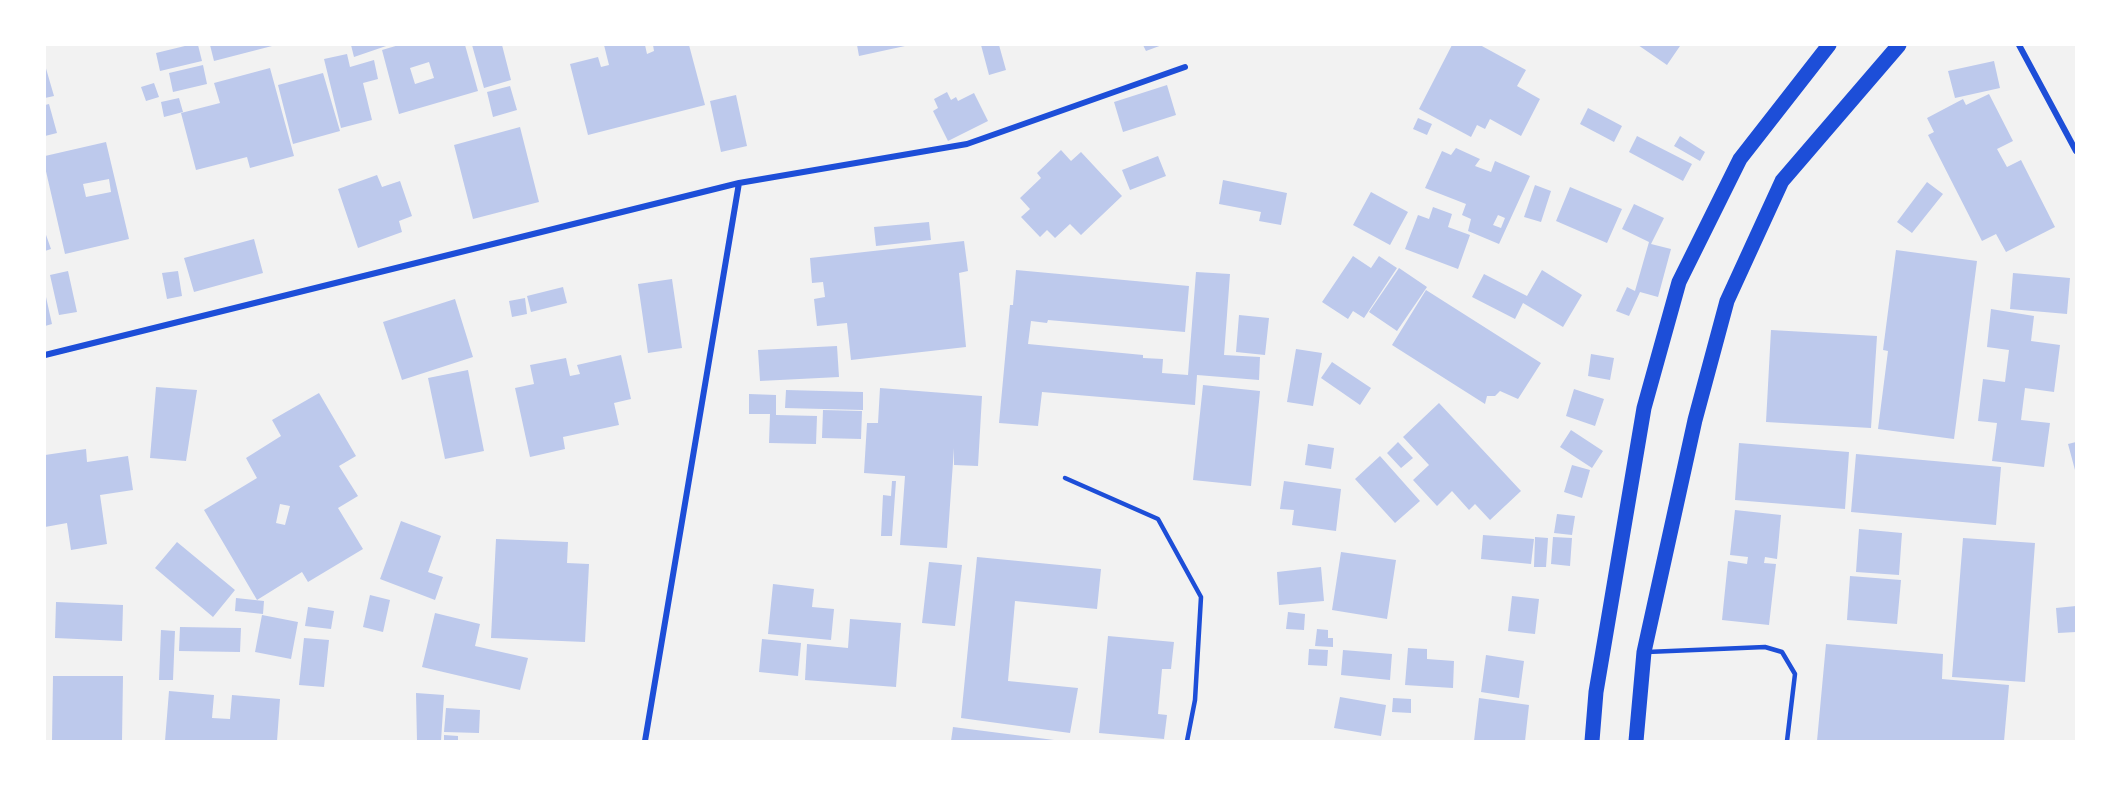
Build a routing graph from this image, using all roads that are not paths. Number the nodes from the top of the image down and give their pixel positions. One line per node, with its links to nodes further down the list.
1 (1829, 45): 12 (main road)
2 (1899, 45): 9 (main road)
3 (2019, 45): 5 (street)
4 (1185, 67): 6 (street)
5 (2076, 151)
6 (739, 183): 7 (street); 10 (street)
7 (45, 355)
8 (1065, 478): 11 (lane)
9 (1644, 652): 13 (main road); 14 (lane)
10 (645, 741)
11 (1187, 741)
12 (1592, 741)
13 (1636, 741)
14 (1787, 741)

